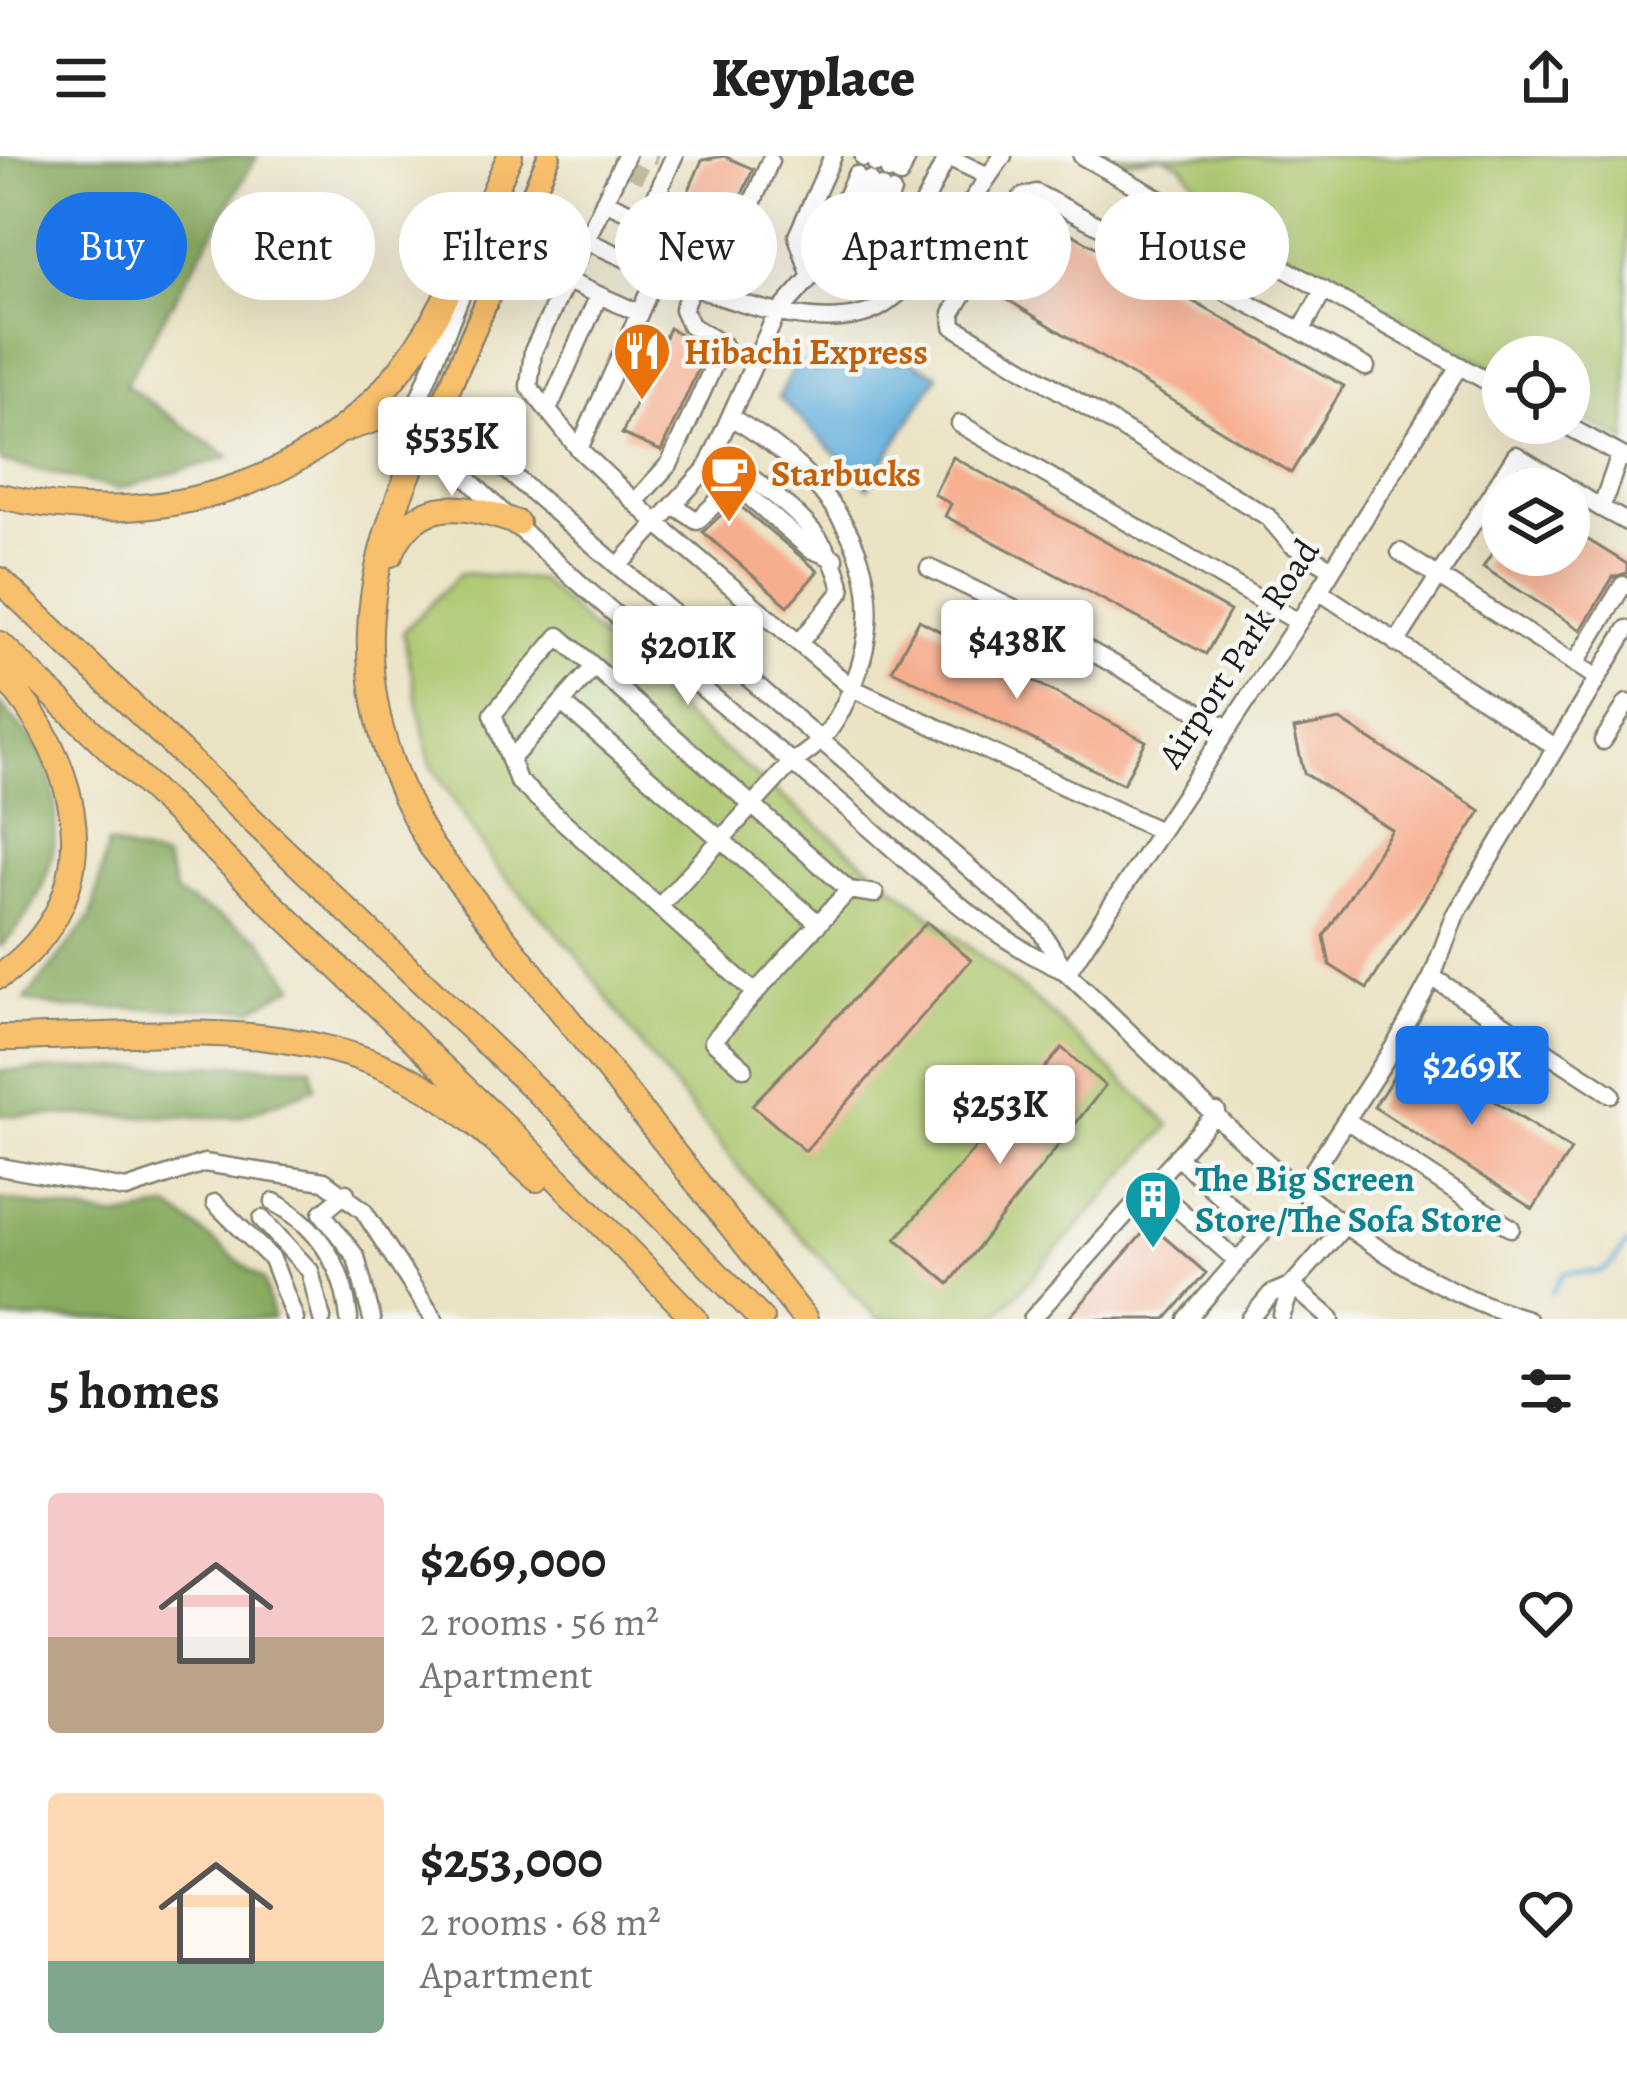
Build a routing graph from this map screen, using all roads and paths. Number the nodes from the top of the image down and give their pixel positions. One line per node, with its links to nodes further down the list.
1 (513, 156): 37 (street); 40 (highway)
2 (549, 156): 13 (main road)
3 (832, 156): 16 (street)
4 (908, 156): 11 (street)
5 (946, 156): 12 (street); 17 (street)
6 (1003, 156): 12 (street)
7 (1082, 156): 22 (street)
8 (667, 159): 14 (street)
9 (770, 161): 15 (street)
10 (626, 164): 18 (street)
11 (879, 170)
12 (988, 176): 31 (street)
13 (533, 192)
14 (652, 192)
15 (757, 192)
16 (816, 192)
17 (929, 192)
18 (604, 201): 19 (street); 20 (street)
19 (615, 206)
20 (591, 224)
21 (801, 285): 31 (street)
22 (1324, 290): 32 (street); 33 (street)
23 (591, 293): 24 (street)
24 (598, 296): 30 (street); 36 (street)
25 (481, 300): 37 (main road)
26 (556, 300): 36 (street)
27 (645, 300): 30 (street)
28 (686, 300): 47 (street)
29 (736, 300): 31 (street)
30 (639, 313): 43 (street)
31 (775, 316): 38 (street)
32 (1301, 331): 34 (street); 57 (street)
33 (1459, 366): 35 (street); 57 (street, Airport Park Road)
34 (1366, 367)
35 (1482, 379)
36 (548, 410): 43 (street)
37 (426, 412): 40 (highway); 41 (highway); 55 (street)
38 (732, 418): 44 (street); 63 (street)
39 (959, 424): 65 (street)
40 (339, 431): 46 (highway)
41 (425, 436): 51 (street); 64 (highway)
42 (1590, 439): 45 (street)
43 (579, 449): 47 (street)
44 (716, 451): 48 (street); 54 (street)
45 (1623, 457): 49 (street)
46 (0, 496)
47 (635, 502): 52 (street)
48 (675, 506): 52 (street); 54 (street)
49 (1601, 508): 50 (street); 58 (street)
50 (1627, 522)
51 (517, 523): 64 (highway); 82 (street)
52 (659, 525): 55 (street); 69 (street)
53 (1400, 552): 58 (street)
54 (836, 560): 62 (street)
55 (620, 564): 79 (street)
56 (929, 568): 77 (street)
57 (1332, 569): 61 (street, Airport Park Road)
58 (1438, 577): 67 (street); 70 (street)
59 (0, 580): 120 (highway)
60 (1623, 584): 70 (street)
61 (1319, 591): 65 (street, Airport Park Road); 67 (street)
62 (842, 592): 63 (street); 69 (street)
63 (871, 596): 74 (street)
64 (370, 607): 121 (highway)
65 (1298, 622): 77 (street, Airport Park Road)
66 (1627, 629): 73 (street)
67 (1396, 643): 80 (street)
68 (0, 644): 119 (highway)
69 (799, 644): 74 (street)
70 (1575, 664): 73 (street)
71 (594, 667): 75 (street); 81 (street); 83 (street)
72 (0, 672): 91 (highway)
73 (1596, 677): 80 (street)
74 (852, 688): 79 (street); 84 (street)
75 (562, 703): 81 (street); 85 (street)
76 (1627, 704): 78 (street)
77 (1228, 728): 84 (street, Airport Park Road)
78 (1603, 741)
79 (821, 744): 82 (street); 90 (street)
80 (1555, 747): 92 (street)
81 (510, 760): 88 (street)
82 (792, 762): 83 (street); 90 (street)
83 (751, 803): 85 (street); 86 (street)
84 (1160, 832): 90 (street, Airport Park Road)
85 (717, 838): 88 (street); 89 (street)
86 (849, 890): 87 (street); 89 (street)
87 (875, 894)
88 (659, 907): 93 (street)
89 (818, 923): 93 (street)
90 (1067, 973): 97 (street)
91 (0, 976)
92 (1432, 977): 96 (street); 98 (street)
93 (754, 993): 95 (street)
94 (0, 1038): 119 (highway)
95 (744, 1068)
96 (1611, 1094)
97 (1217, 1112): 99 (street); 103 (street)
98 (1346, 1120): 103 (street); 109 (street)
99 (1177, 1156): 102 (street); 111 (street)
100 (0, 1167): 101 (street)
101 (265, 1171): 104 (street); 105 (street)
102 (1151, 1185): 111 (street); 122 (street)
103 (1301, 1189): 108 (street)
104 (346, 1193): 117 (street); 118 (street)
105 (274, 1202): 107 (street); 116 (street)
106 (215, 1203): 110 (street)
107 (262, 1219): 110 (street); 115 (street)
108 (1345, 1226): 112 (street); 126 (street)
109 (1511, 1228)
110 (249, 1234): 114 (street)
111 (1237, 1261): 123 (street)
112 (1292, 1285): 113 (street); 124 (street); 125 (street)
113 (1282, 1315)
114 (295, 1319)
115 (322, 1319)
116 (349, 1319)
117 (372, 1319)
118 (434, 1319)
119 (694, 1319)
120 (761, 1319)
121 (805, 1319)
122 (1032, 1319)
123 (1187, 1319)
124 (1250, 1319)
125 (1331, 1319)
126 (1527, 1319)

